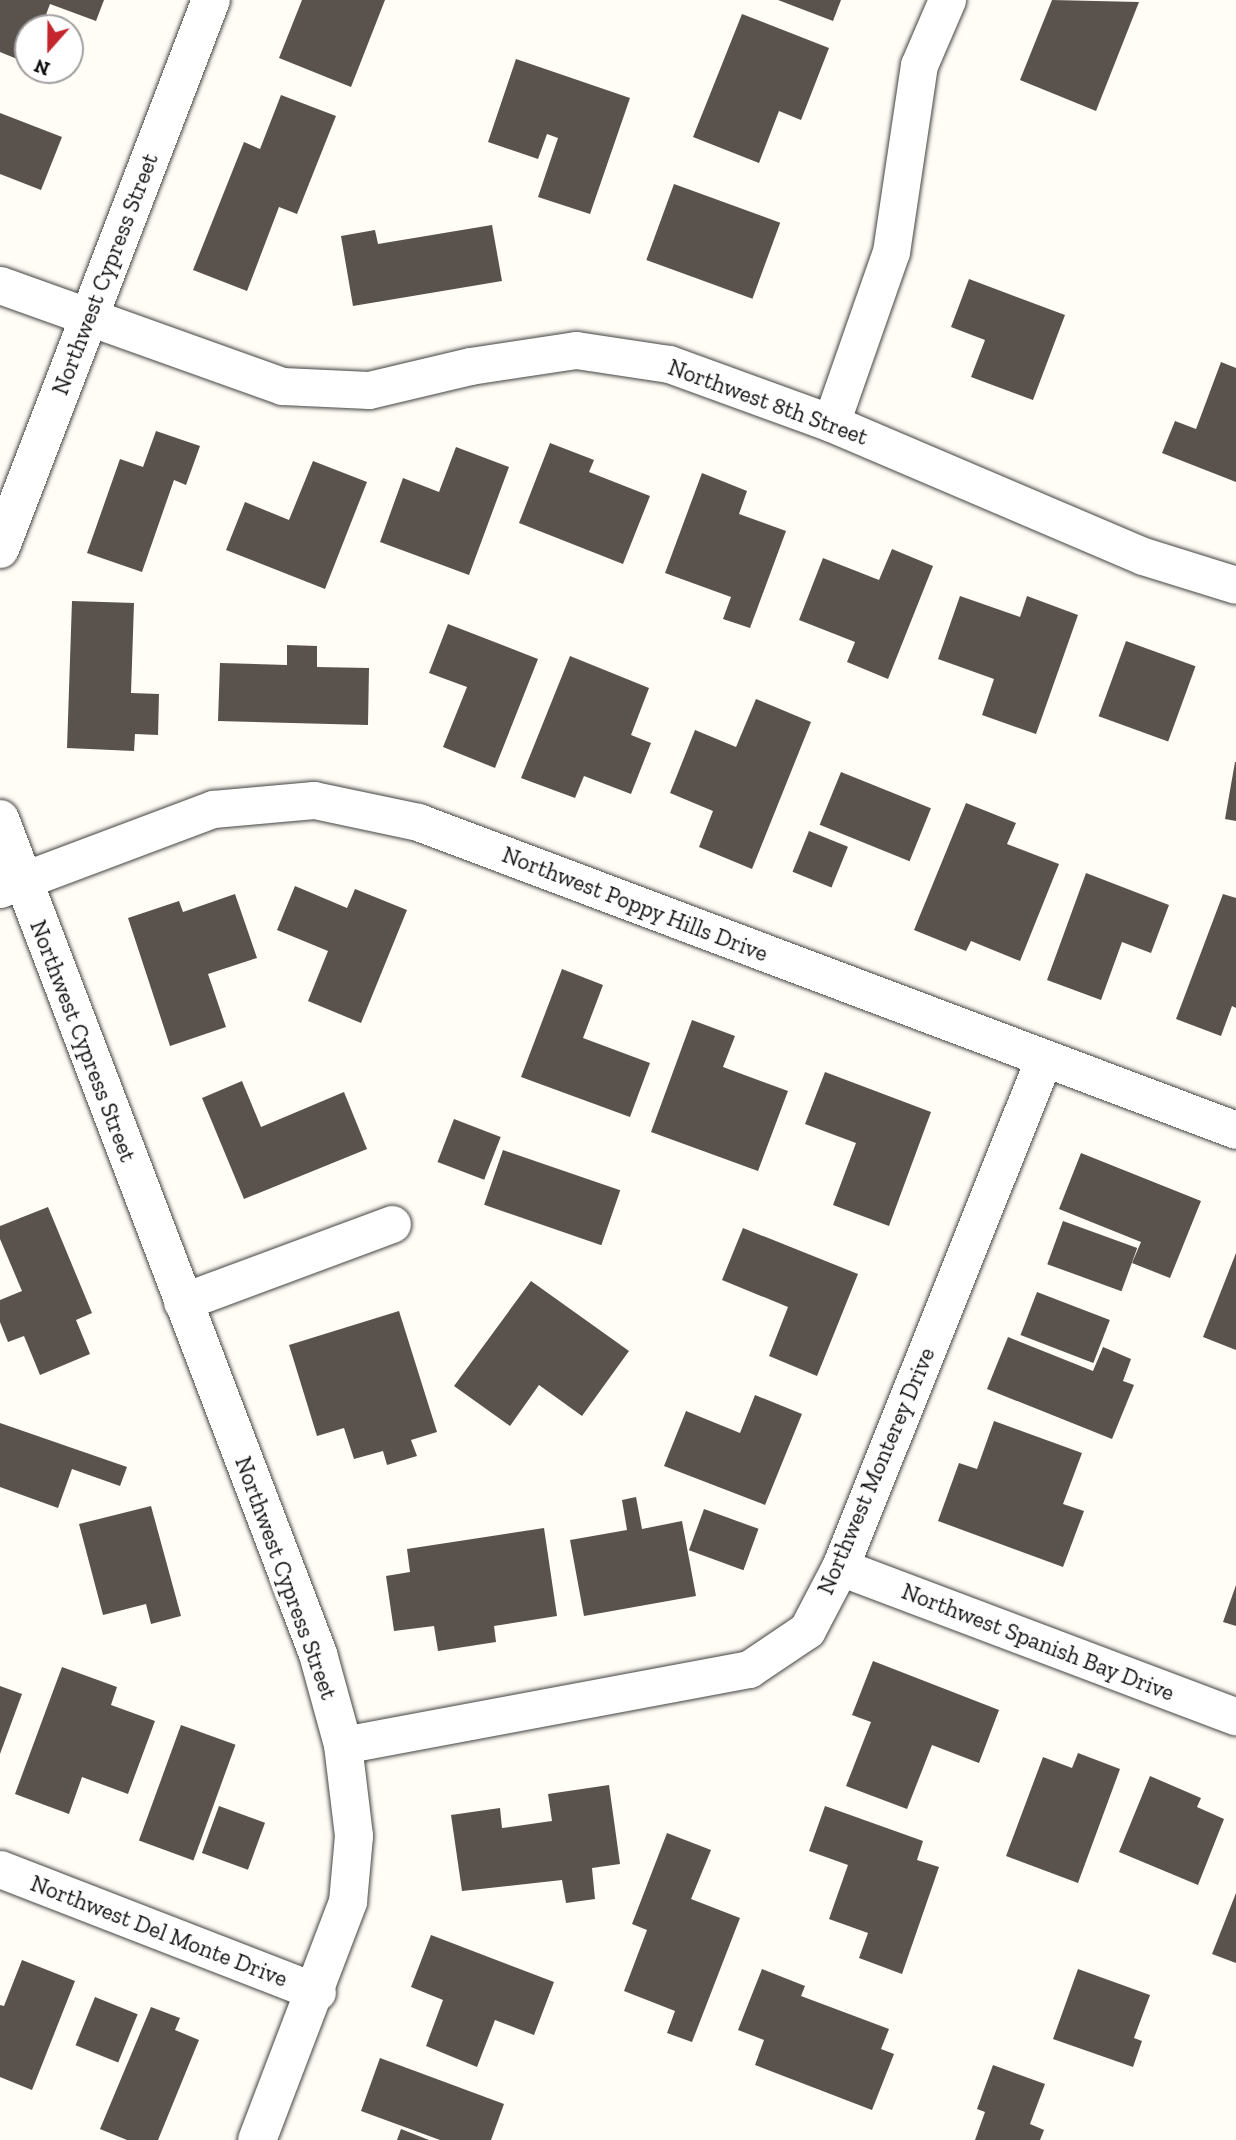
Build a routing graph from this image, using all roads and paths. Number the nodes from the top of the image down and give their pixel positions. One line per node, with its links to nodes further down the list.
1 (211, 0): 4 (street, Northwest Cypress Street)
2 (947, 0): 5 (street)
3 (0, 285): 4 (street, Northwest 8th Street)
4 (88, 319): 5 (street, Northwest 8th Street); 6 (street, Northwest Cypress Street)
5 (831, 423): 7 (street, Northwest 8th Street)
6 (0, 549)
7 (1236, 585)
8 (0, 818): 9 (street, Northwest Cypress Street)
9 (11, 885): 10 (street, Northwest Poppy Hills Drive); 13 (street, Northwest Cypress Street)
10 (1044, 1058): 11 (street, Northwest Poppy Hills Drive); 14 (street, Northwest Monterey Drive)
11 (1236, 1130)
12 (392, 1224): 13 (street)
13 (182, 1302): 16 (street, Northwest Cypress Street)
14 (840, 1567): 15 (street, Northwest Spanish Bay Drive); 16 (street, Northwest Monterey Drive)
15 (1236, 1717)
16 (343, 1745): 18 (street, Northwest Cypress Street)
17 (0, 1869): 18 (street, Northwest Del Monte Drive)
18 (317, 1992): 19 (street, Northwest Cypress Street)
19 (257, 2140)

